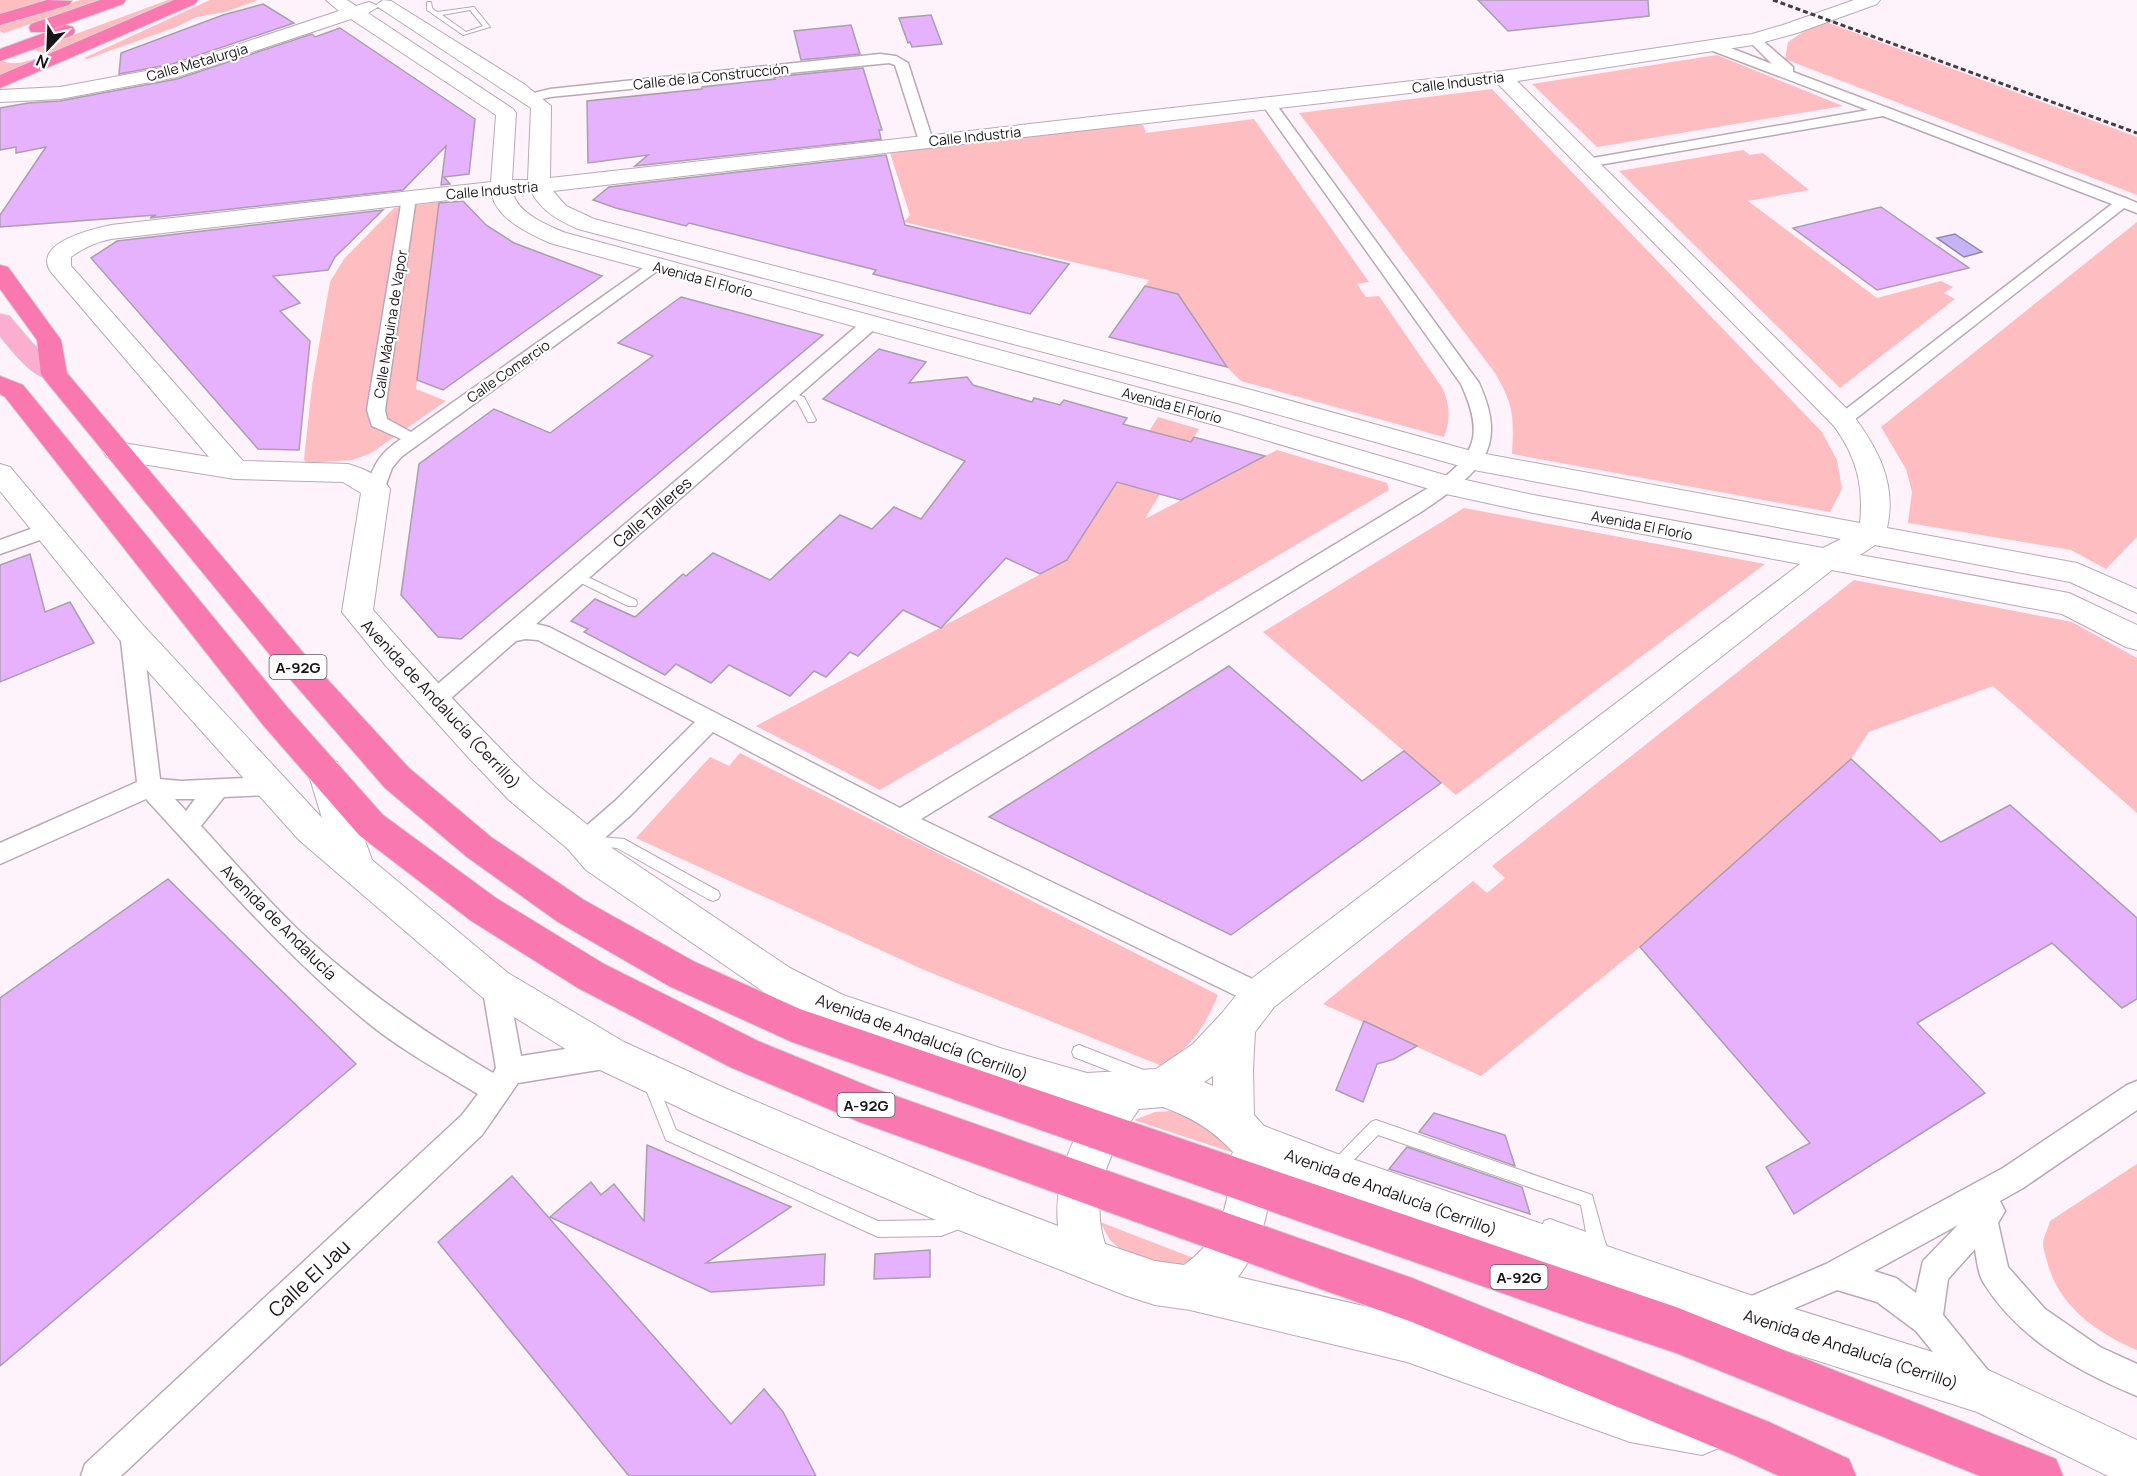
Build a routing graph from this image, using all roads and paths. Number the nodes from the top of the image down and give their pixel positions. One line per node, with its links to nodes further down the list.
1 (65, 0): 10 (highway)
2 (117, 0): 13 (highway)
3 (151, 0): 13 (highway)
4 (1868, 0): 11 (main road, Calle Industria)
5 (188, 1): 17 (highway); 20 (highway)
6 (379, 1): 8 (main road, Calle Metalurgia); 23 (main road)
7 (429, 3): 9 (lane)
8 (345, 6): 21 (main road, Calle Metalurgia); 25 (main road)
9 (435, 14): 9 (lane)
10 (0, 20)
11 (1790, 29): 12 (main road, Calle Industria); 15 (street)
12 (1753, 39): 14 (main road, Calle Industria); 15 (street)
13 (13, 42): 16 (highway)
14 (1710, 45): 18 (main road, Calle Industria); 19 (street)
15 (1771, 54): 19 (street)
16 (0, 55)
17 (56, 70): 21 (main road)
18 (1502, 77): 24 (main road, Calle Industria); 28 (main road)
19 (1805, 79): 26 (street)
20 (0, 82)
21 (93, 86): 22 (main road, Calle Metalurgia)
22 (0, 96)
23 (531, 98): 25 (main road); 27 (street, Calle de la Construcción); 29 (main road)
24 (1268, 103): 27 (main road, Calle Industria); 46 (street)
25 (501, 109): 30 (main road)
26 (1888, 111): 28 (street); 32 (street)
27 (926, 141): 29 (main road, Calle Industria)
28 (1587, 163): 43 (main road)
29 (539, 186): 30 (main road, Calle Industria); 33 (main road, Avenida El Florío)
30 (501, 187): 31 (main road, Calle Industria); 34 (main road, Avenida El Florío)
31 (409, 198): 44 (street, Calle Máquina de Vapor); 47 (main road, Calle Industria)
32 (2130, 205): 43 (street)
33 (680, 248): 34 (main road); 36 (main road, Avenida El Florío)
34 (656, 266): 38 (main road, Avenida El Florío); 50 (street, Calle Comercio)
35 (0, 272): 39 (highway)
36 (891, 303): 38 (main road); 46 (main road, Avenida El Florío)
37 (0, 321): 39 (main road, Avenida de Andalucía (Cerrillo) / A-92G)
38 (870, 324): 41 (street, Calle Talleres); 49 (main road, Avenida El Florío)
39 (54, 374): 45 (highway, Avenida de Andalucía (Cerrillo) / A-92G)
40 (5, 383): 64 (highway, A-92G)
41 (788, 394): 42 (lane); 55 (street, Calle Talleres)
42 (811, 420)
43 (1843, 420): 52 (main road)
44 (403, 434)
45 (117, 451): 47 (main road); 80 (highway, Avenida de Andalucía (Cerrillo) / A-92G)
46 (1474, 461): 49 (street); 52 (main road, Avenida El Florío)
47 (235, 470): 50 (main road)
48 (0, 473): 51 (main road)
49 (1446, 485): 54 (main road, Avenida El Florío); 68 (street)
50 (376, 489): 62 (main road, Avenida de Andalucía (Cerrillo))
51 (47, 530): 53 (street); 59 (main road)
52 (1869, 535): 54 (main road); 56 (main road, Avenida El Florío)
53 (0, 547)
54 (1826, 559): 58 (main road, Avenida El Florío); 75 (main road)
55 (577, 576): 57 (lane); 60 (street, Calle Talleres)
56 (2135, 597): 58 (main road)
57 (632, 603)
58 (2106, 622): 61 (main road, Avenida El Florío)
59 (131, 632): 65 (main road); 66 (street)
60 (508, 636): 62 (street, Calle Talleres); 63 (street)
61 (2137, 639)
62 (434, 700): 70 (main road, Avenida de Andalucía (Cerrillo))
63 (711, 720): 68 (street); 70 (street)
64 (325, 772): 72 (main road); 89 (highway, A-92G)
65 (269, 786): 67 (street); 72 (main road)
66 (149, 787): 67 (street); 69 (street, Avenida de Andalucía); 71 (street)
67 (216, 790): 69 (street)
68 (901, 820): 75 (street)
69 (186, 828): 82 (street, Avenida de Andalucía)
70 (585, 840): 73 (lane); 79 (main road, Avenida de Andalucía (Cerrillo))
71 (0, 854)
72 (359, 872): 74 (main road)
73 (713, 896)
74 (495, 985): 78 (main road); 82 (street)
75 (1260, 995): 76 (main road)
76 (1236, 1026): 83 (main road); 86 (main road)
77 (1079, 1052): 83 (lane)
78 (610, 1055): 81 (main road); 82 (street)
79 (981, 1060): 80 (main road); 83 (main road, Avenida de Andalucía (Cerrillo))
80 (904, 1062): 85 (highway, Avenida de Andalucía (Cerrillo) / A-92G)
81 (647, 1072): 90 (main road); 90 (lane)
82 (504, 1080): 104 (street, Calle El Jau)
83 (1146, 1089): 85 (main road); 86 (main road, Avenida de Andalucía (Cerrillo))
84 (2137, 1094): 88 (street)
85 (1098, 1131): 86 (highway, Avenida de Andalucía (Cerrillo) / A-92G); 89 (main road)
86 (1246, 1149): 87 (main road, Avenida de Andalucía (Cerrillo)); 93 (main road); 106 (highway, Avenida de Andalucía (Cerrillo) / A-92G)
87 (1349, 1165): 94 (main road, Avenida de Andalucía (Cerrillo)); 94 (lane)
88 (2013, 1178): 92 (street); 96 (street)
89 (1080, 1181): 93 (highway, A-92G); 95 (main road)
90 (974, 1215): 95 (main road)
91 (1532, 1220): 94 (lane)
92 (1983, 1220): 99 (street); 100 (street)
93 (1237, 1237): 97 (main road); 102 (highway, A-92G)
94 (1602, 1255): 98 (main road, Avenida de Andalucía (Cerrillo))
95 (1089, 1259): 97 (main road)
96 (1837, 1275): 98 (street); 99 (street)
97 (1190, 1288): 102 (main road)
98 (1744, 1315): 101 (main road, Avenida de Andalucía (Cerrillo))
99 (1927, 1320): 101 (street)
100 (2137, 1380)
101 (1984, 1391): 103 (main road, Avenida de Andalucía (Cerrillo))
102 (1752, 1439): 105 (highway, A-92G)
103 (2137, 1465)
104 (97, 1476)
105 (1832, 1476)
106 (2039, 1476)

